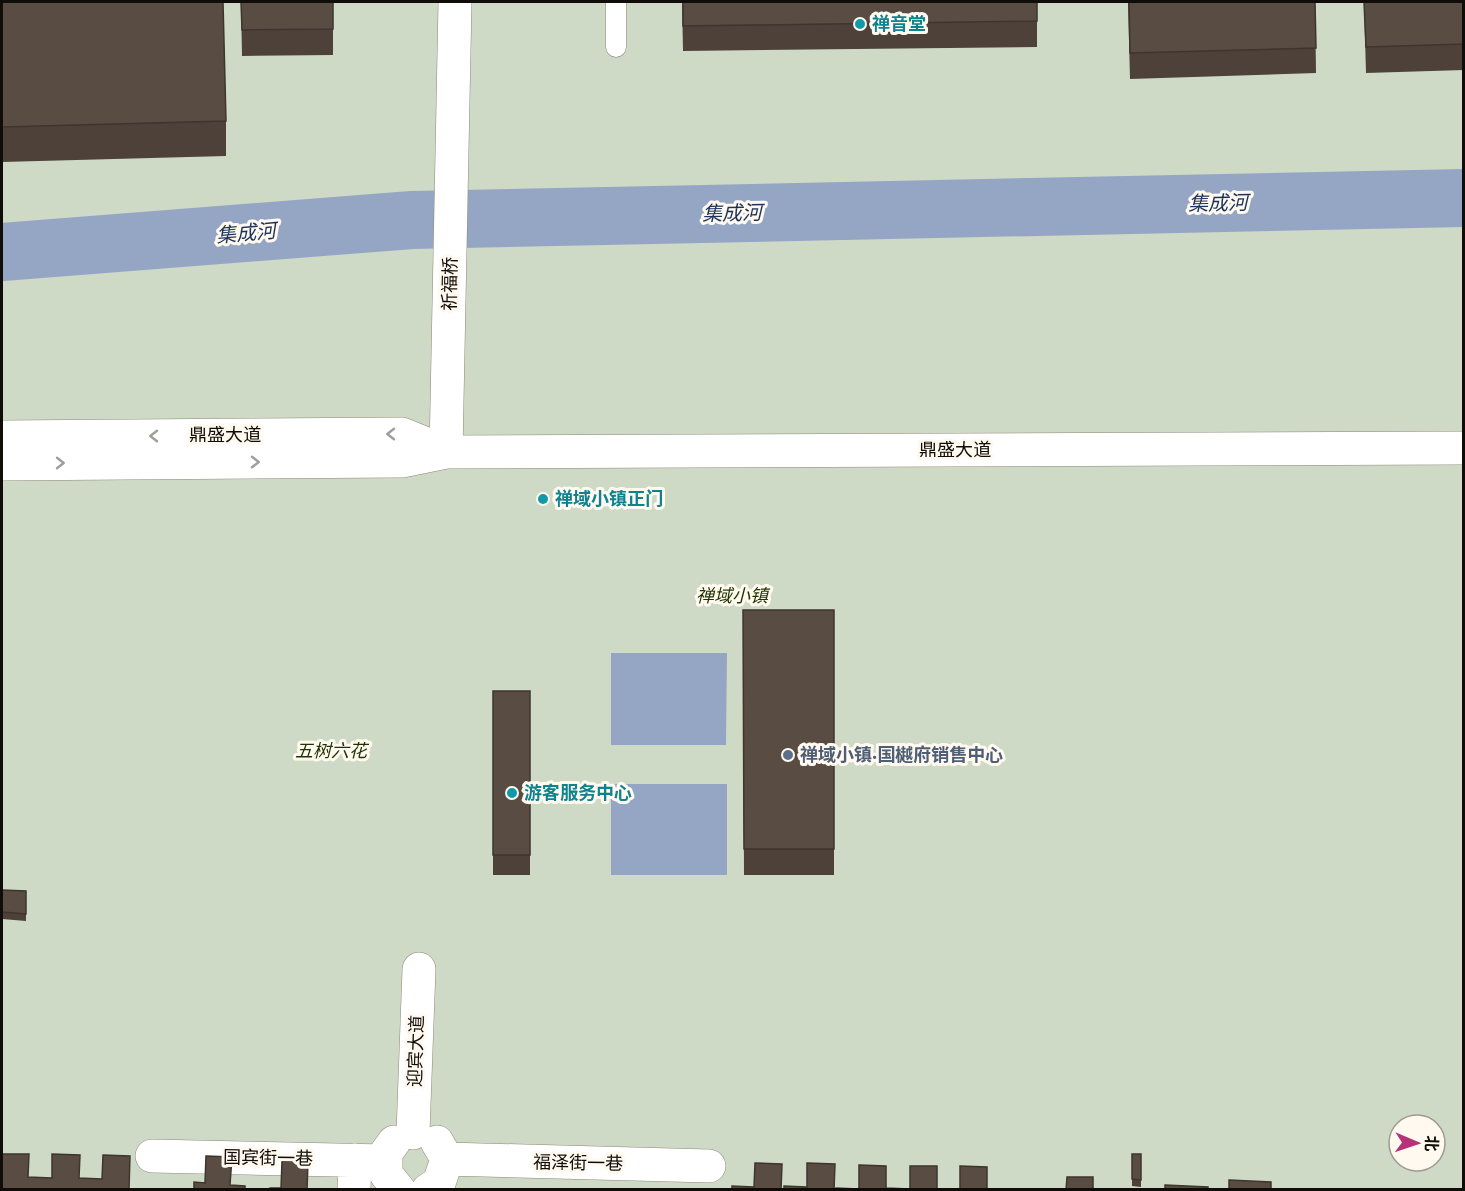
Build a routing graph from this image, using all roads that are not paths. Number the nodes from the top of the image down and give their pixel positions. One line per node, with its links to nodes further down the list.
1 (455, 2): 6 (street, 祈福桥)
2 (616, 2): 3 (lane)
3 (616, 48)
4 (2, 437): 6 (street, 鼎盛大道, one-way to 4)
5 (1464, 448): 6 (street, 鼎盛大道)
6 (446, 452): 7 (street, 鼎盛大道, one-way to 6)
7 (2, 464)
8 (419, 969): 9 (street, 迎宾大道)
9 (413, 1133): 11 (street); 13 (street)
10 (152, 1156): 13 (street, 国宾街一巷)
11 (447, 1159): 12 (street, 福泽街一巷); 14 (street)
12 (709, 1166)
13 (373, 1175)
14 (428, 1190)

